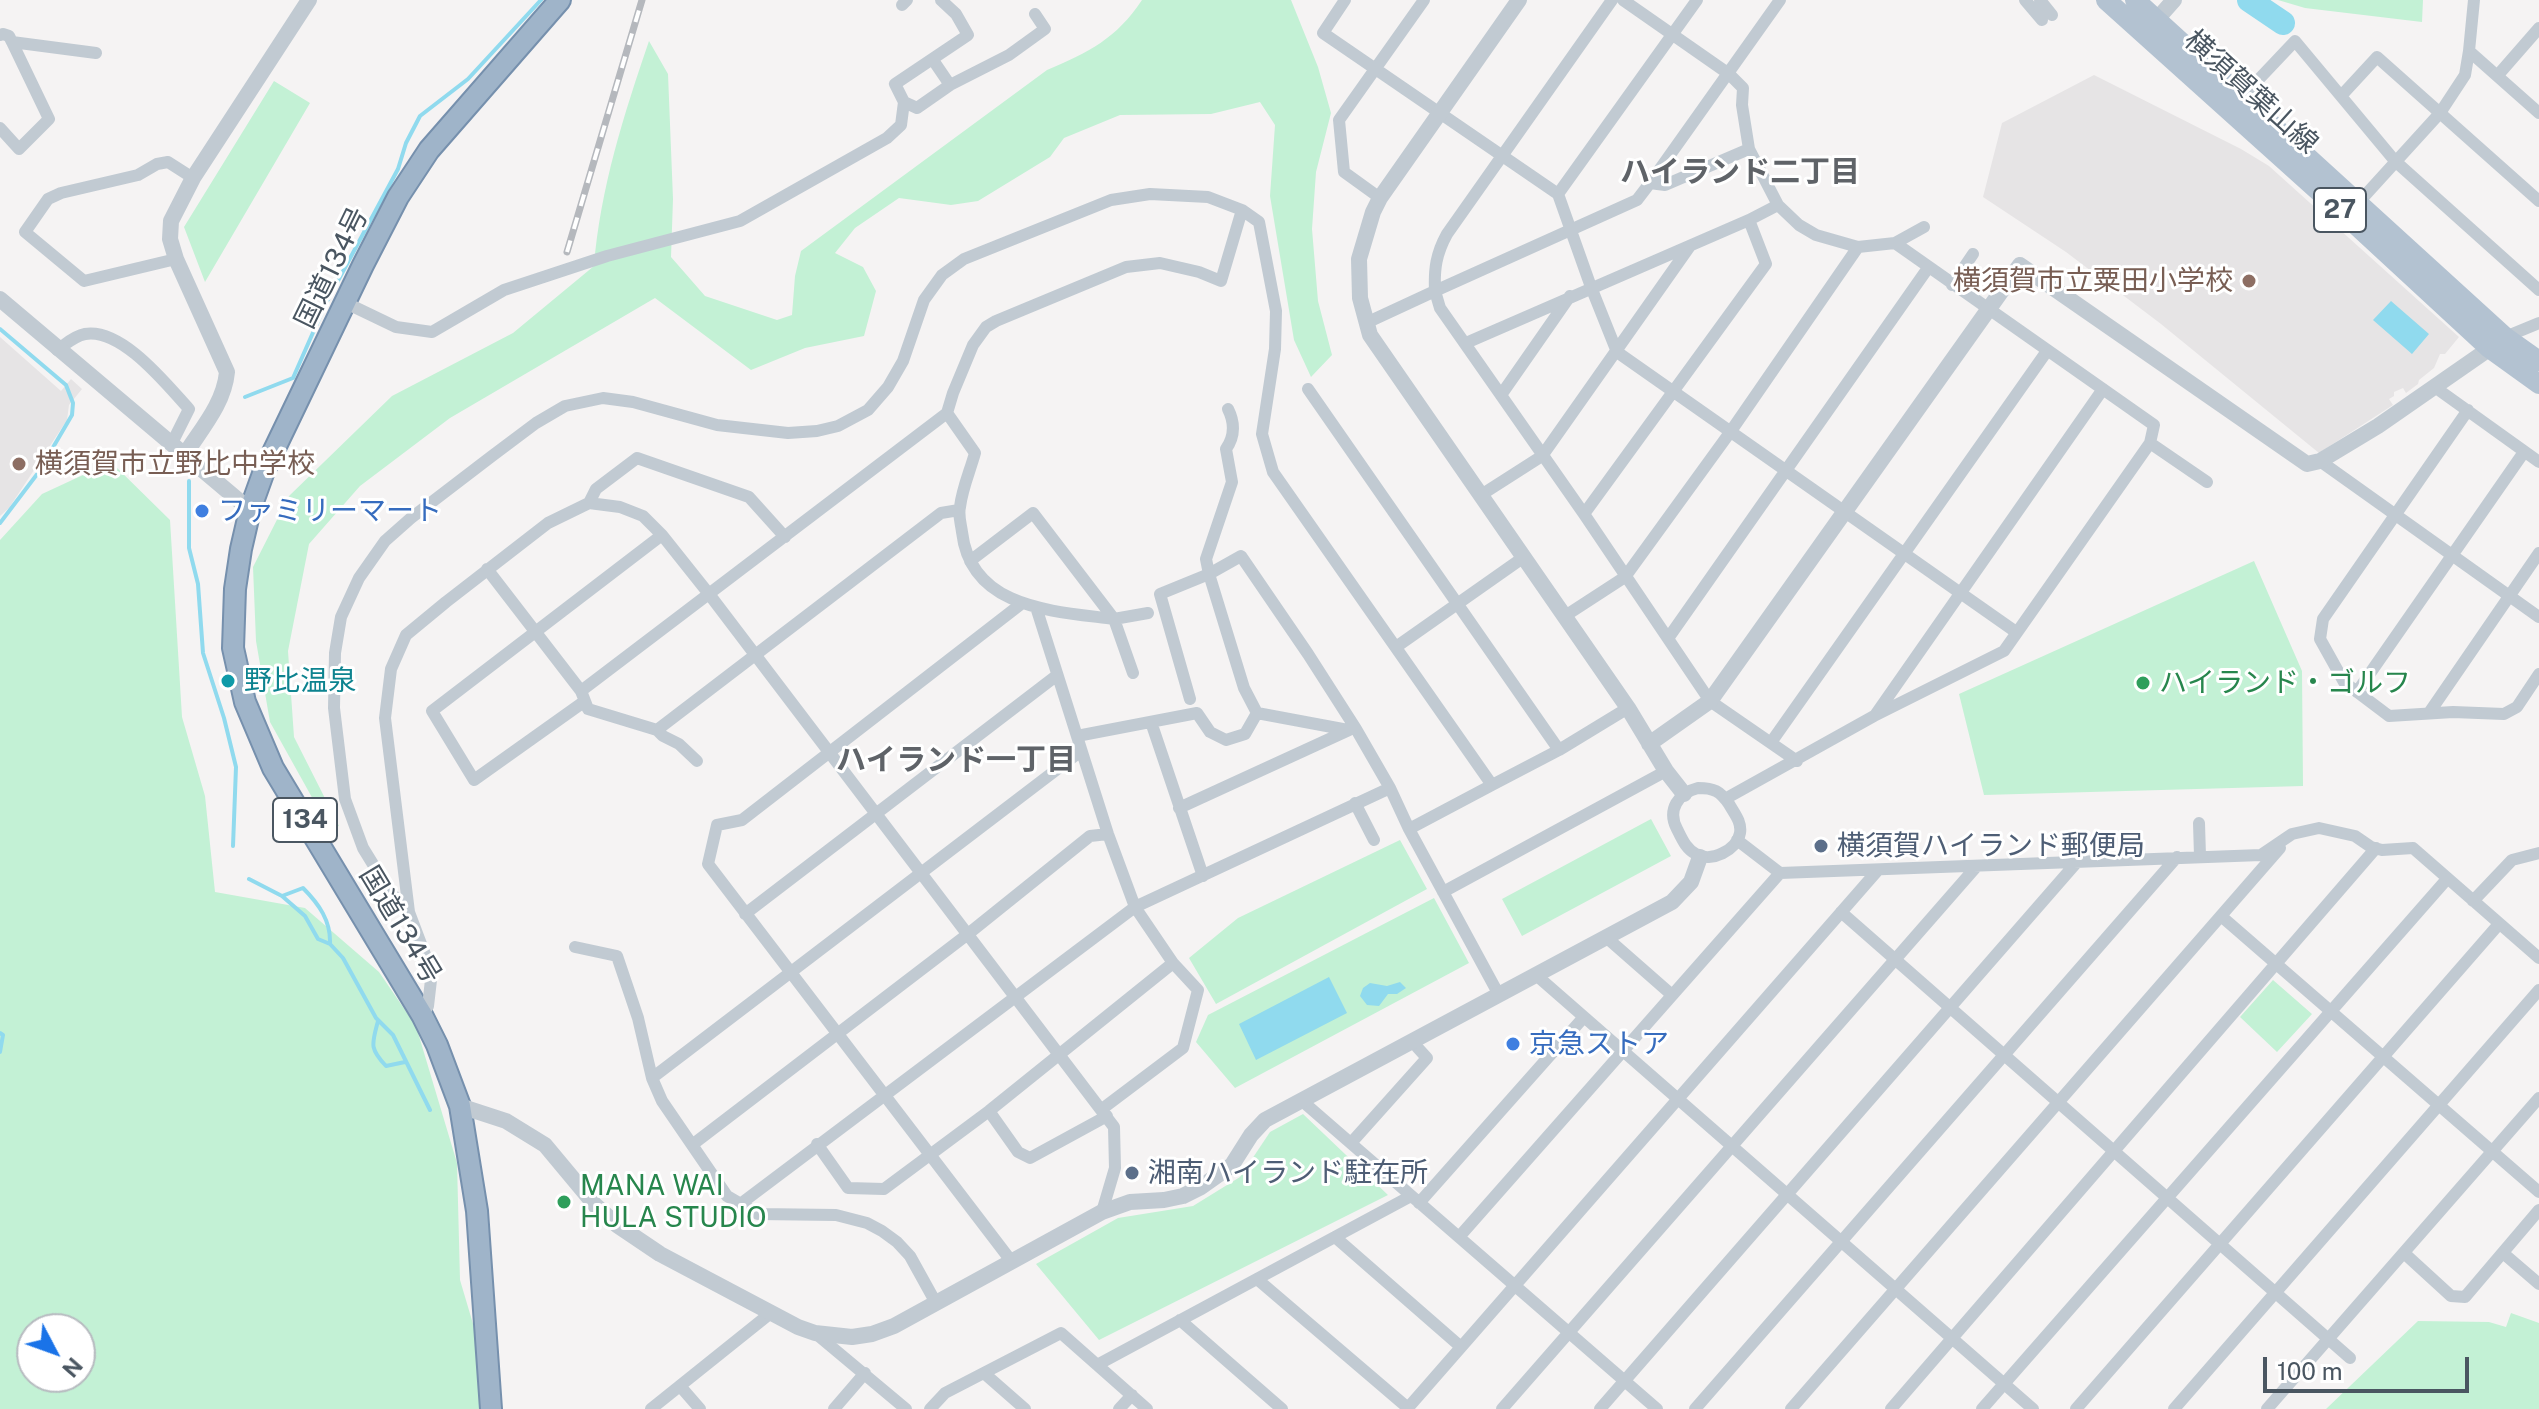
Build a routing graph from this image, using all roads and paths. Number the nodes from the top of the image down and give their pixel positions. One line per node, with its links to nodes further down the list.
1 (309, 0): 39 (street)
2 (560, 0): 62 (highway, 国道134号 / 134)
3 (941, 0): 24 (street)
4 (1345, 0): 25 (street)
5 (1424, 0): 25 (street)
6 (1519, 0): 32 (street)
7 (1612, 0): 37 (street)
8 (1623, 0): 20 (street)
9 (1697, 0): 20 (street)
10 (1780, 0): 26 (street)
11 (2025, 0): 12 (street)
12 (2040, 0)
13 (2106, 0): 18 (main road, 横須賀葉山線 / 27)
14 (2135, 0): 18 (main road, 横須賀葉山線 / 27)
15 (2174, 0): 18 (street)
16 (2474, 0): 22 (street)
17 (1035, 14): 28 (street)
18 (2150, 27): 30 (main road, 横須賀葉山線 / 27); 66 (main road, 横須賀葉山線 / 27)
19 (2539, 28): 27 (street)
20 (1673, 36): 26 (street); 41 (street)
21 (6, 38): 23 (street); 35 (street)
22 (2469, 51): 27 (street); 33 (street)
23 (96, 53)
24 (933, 60): 28 (street); 31 (street)
25 (1376, 68): 32 (street); 42 (street)
26 (1729, 74): 36 (street); 40 (street)
27 (2498, 75): 34 (street)
28 (950, 85): 31 (street)
29 (2341, 96): 30 (street); 33 (street); 38 (street)
30 (2242, 97): 44 (main road, 横須賀葉山線 / 27)
31 (904, 102): 62 (street)
32 (1440, 112): 37 (street); 42 (street)
33 (2440, 113): 38 (street); 43 (street)
34 (2539, 113)
35 (0, 128)
36 (1749, 149): 40 (street); 45 (street)
37 (1501, 155): 41 (street); 59 (street)
38 (2395, 161): 44 (street); 58 (street)
39 (193, 178): 54 (street); 54 (street)
40 (1650, 183): 49 (street)
41 (1558, 194): 49 (street)
42 (1380, 198): 64 (street)
43 (2539, 201)
44 (2359, 202): 66 (main road, 横須賀葉山線 / 27)
45 (1778, 205): 47 (street); 52 (street)
46 (1242, 210): 80 (street); 121 (street); 174 (street)
47 (1749, 220): 51 (street); 76 (street)
48 (1924, 227): 50 (street)
49 (1570, 230): 57 (street); 59 (street)
50 (1895, 243): 52 (street); 55 (street)
51 (1692, 244): 57 (street); 70 (street)
52 (1858, 247): 81 (street)
53 (1973, 254): 56 (street)
54 (176, 259): 85 (street)
55 (1928, 268): 56 (street); 89 (street)
56 (1952, 285): 63 (street)
57 (1591, 287): 60 (street); 70 (street)
58 (2539, 290)
59 (1435, 291): 64 (street); 67 (street)
60 (1570, 296): 67 (street); 77 (street)
61 (0, 299): 68 (street)
62 (346, 303): 93 (highway, 国道134号 / 134)
63 (1988, 311): 69 (street); 87 (street); 95 (street)
64 (1366, 323): 91 (street)
65 (2539, 323): 66 (street)
66 (2497, 342): 71 (main road, 横須賀葉山線 / 27); 72 (main road, 横須賀葉山線 / 27); 73 (street)
67 (1466, 343): 77 (street)
68 (57, 350): 83 (street); 83 (street)
69 (2047, 351): 75 (street); 101 (street)
70 (1617, 352): 76 (street); 86 (street)
71 (2539, 361)
72 (2539, 384)
73 (2436, 388): 79 (street); 87 (street)
74 (1308, 389): 112 (street)
75 (2103, 389): 82 (street); 108 (street)
76 (1674, 391): 81 (street); 96 (street)
77 (1501, 395): 86 (street)
78 (1228, 409): 106 (street)
79 (2468, 410): 84 (street); 97 (street)
80 (947, 413): 94 (street); 99 (street)
81 (1731, 431): 89 (street); 107 (street)
82 (2150, 443): 90 (street); 118 (street)
83 (171, 445): 85 (street)
84 (2524, 452): 88 (street); 102 (street)
85 (184, 456): 93 (street)
86 (1542, 456): 91 (street); 96 (street)
87 (2320, 461): 97 (street)
88 (2539, 462)
89 (1787, 471): 95 (street); 120 (street)
90 (2207, 482)
91 (1481, 495): 103 (street)
92 (589, 503): 98 (street); 99 (street); 105 (street)
93 (250, 510): 195 (highway, 国道134号 / 134)
94 (959, 510): 104 (street); 122 (street)
95 (1844, 511): 101 (street); 129 (street)
96 (1584, 514): 107 (street)
97 (2395, 514): 102 (street); 126 (street)
98 (662, 535): 109 (street); 119 (street)
99 (785, 537): 109 (street)
100 (2539, 553): 110 (street)
101 (1905, 554): 108 (street); 138 (street)
102 (2452, 556): 110 (street); 126 (street)
103 (1524, 557): 112 (street); 115 (street)
104 (970, 561): 111 (street); 117 (street)
105 (487, 569): 119 (street); 174 (street)
106 (1209, 574): 128 (street); 131 (street); 136 (street)
107 (1625, 577): 115 (street); 120 (street)
108 (1960, 593): 118 (street); 133 (street)
109 (709, 594): 122 (street); 127 (street)
110 (2510, 596): 116 (street); 132 (street)
111 (1021, 604): 113 (street); 142 (street)
112 (1457, 604): 121 (street); 140 (street)
113 (1036, 607): 117 (street); 125 (street)
114 (1148, 613): 117 (street)
115 (1565, 616): 130 (street)
116 (2539, 617)
117 (1114, 619): 123 (street)
118 (2016, 632): 133 (street)
119 (535, 633): 127 (street); 127 (street)
120 (1669, 637): 129 (street)
121 (1396, 647): 146 (street)
122 (755, 655): 135 (street); 142 (street)
123 (1133, 673)
124 (2539, 674): 132 (street)
125 (1056, 676): 137 (street); 152 (street)
126 (2357, 692): 132 (street)
127 (583, 696): 135 (street)
128 (1190, 699)
129 (1710, 701): 138 (street); 139 (street)
130 (1628, 708): 139 (street); 140 (street)
131 (1257, 713): 134 (street); 136 (street)
132 (2429, 713)
133 (1874, 716): 144 (street)
134 (1151, 722): 137 (street); 151 (street)
135 (657, 730): 143 (street)
136 (1352, 730): 147 (street); 151 (street)
137 (1077, 736): 141 (street)
138 (1772, 741): 144 (street)
139 (1649, 744): 145 (street)
140 (1559, 750): 146 (street)
141 (1081, 751): 155 (street); 167 (street)
142 (829, 752): 152 (street); 176 (street)
143 (697, 761)
144 (1797, 761): 149 (street)
145 (1666, 771): 148 (street); 171 (street)
146 (1492, 785): 154 (street)
147 (1390, 788): 150 (street); 154 (street)
148 (1684, 794): 149 (street); 162 (street)
149 (1725, 799): 158 (street)
150 (1355, 803): 157 (street); 169 (street)
151 (1179, 808): 169 (street)
152 (876, 814): 167 (street); 176 (street)
153 (2199, 823): 161 (street)
154 (1409, 829): 171 (street)
155 (1108, 834): 173 (street); 179 (street)
156 (2292, 834): 159 (street); 161 (street); 177 (street)
157 (1374, 840)
158 (1737, 840): 162 (street); 168 (street)
159 (2376, 848): 170 (street); 186 (street)
160 (2539, 853): 172 (street)
161 (2200, 856): 163 (street)
162 (1700, 857): 181 (street)
163 (2177, 857): 164 (street); 201 (street)
164 (2077, 862): 165 (street); 193 (street)
165 (1976, 867): 166 (street); 184 (street)
166 (1878, 870): 168 (street); 175 (street)
167 (922, 872): 179 (street); 187 (street)
168 (1780, 873): 192 (street)
169 (1203, 876): 173 (street)
170 (2447, 879): 172 (street); 194 (street)
171 (1443, 892): 191 (street)
172 (2473, 901): 178 (street)
173 (1135, 907): 185 (street); 190 (street)
174 (409, 912): 195 (street)
175 (1841, 912): 184 (street); 206 (street)
176 (745, 914): 187 (street)
177 (2221, 916): 186 (street); 208 (street)
178 (2499, 924): 183 (street); 202 (street)
179 (968, 934): 190 (street); 197 (street)
180 (2539, 937): 183 (street)
181 (1607, 938): 188 (street); 192 (street)
182 (575, 947): 203 (street)
183 (2534, 954)
184 (1896, 960): 193 (street); 216 (street)
185 (1173, 963): 200 (street); 212 (street)
186 (2276, 964): 194 (street); 217 (street)
187 (790, 973): 197 (street); 203 (street)
188 (1536, 975): 191 (street); 196 (street)
189 (2539, 990): 209 (street)
190 (1016, 995): 200 (street); 204 (street)
191 (1499, 995): 207 (street)
192 (1672, 995): 199 (street)
193 (1950, 1008): 201 (street); 221 (street)
194 (2330, 1011): 202 (street); 222 (street)
195 (422, 1015): 210 (highway, 国道134号 / 134)
196 (1584, 1017): 199 (street); 223 (street)
197 (838, 1033): 204 (street); 215 (street)
198 (1417, 1047): 213 (street)
199 (1623, 1051): 206 (street); 228 (street)
200 (1060, 1054): 211 (street); 212 (street)
201 (2004, 1055): 208 (street); 229 (street)
202 (2383, 1057): 209 (street); 230 (street)
203 (652, 1078): 215 (street)
204 (884, 1093): 214 (street); 219 (street)
205 (2539, 1098): 218 (street)
206 (1678, 1099): 216 (street); 236 (street)
207 (1301, 1100): 213 (street); 226 (street)
208 (2058, 1102): 217 (street); 237 (street)
209 (2439, 1105): 218 (street); 238 (street)
210 (460, 1106): 240 (street); 255 (highway, 国道134号 / 134)
211 (989, 1111): 212 (street); 219 (street)
212 (1104, 1113): 226 (street)
213 (1351, 1143): 223 (street)
214 (817, 1144): 219 (street); 224 (street)
215 (692, 1145): 224 (street)
216 (1733, 1147): 221 (street); 242 (street)
217 (2114, 1151): 222 (street); 244 (street)
218 (2492, 1152): 220 (street); 231 (street)
219 (931, 1155): 233 (street)
220 (2539, 1192)
221 (1787, 1194): 229 (street); 251 (street)
222 (2167, 1198): 230 (street); 252 (street)
223 (1415, 1199): 227 (street); 228 (street)
224 (739, 1205): 239 (street)
225 (2539, 1210): 232 (street)
226 (1102, 1212): 233 (street)
227 (1335, 1237): 234 (street); 246 (street)
228 (1459, 1237): 236 (street)
229 (1841, 1242): 237 (street); 269 (street)
230 (2220, 1244): 238 (street); 274 (street)
231 (2404, 1253): 232 (street); 245 (street)
232 (2503, 1253): 235 (street)
233 (1012, 1262): 239 (street)
234 (1257, 1279): 241 (street); 265 (street)
235 (2539, 1284)
236 (1515, 1286): 242 (street); 246 (street)
237 (1895, 1289): 244 (street); 270 (street)
238 (2276, 1292): 245 (street); 275 (street)
239 (936, 1303): 243 (street)
240 (772, 1312): 243 (street); 253 (street)
241 (1180, 1320): 248 (street); 264 (street)
242 (1569, 1332): 251 (street); 266 (street)
243 (815, 1333): 249 (street)
244 (1952, 1338): 252 (street); 271 (street)
245 (2329, 1339): 247 (street); 276 (street)
246 (1461, 1347): 265 (street)
247 (2350, 1358)
248 (1097, 1365): 250 (street); 254 (street)
249 (865, 1373): 258 (street); 259 (street)
250 (985, 1374): 260 (street); 261 (street)
251 (1625, 1381): 267 (street); 268 (street)
252 (2004, 1384): 272 (street); 273 (street)
253 (680, 1386): 256 (street); 257 (street)
254 (1132, 1395): 262 (street); 263 (street)
255 (491, 1409)
256 (651, 1409)
257 (700, 1409)
258 (834, 1409)
259 (906, 1409)
260 (930, 1409)
261 (1025, 1409)
262 (1119, 1409)
263 (1147, 1409)
264 (1282, 1409)
265 (1407, 1409)
266 (1502, 1409)
267 (1600, 1409)
268 (1657, 1409)
269 (1695, 1409)
270 (1791, 1409)
271 (1891, 1409)
272 (1982, 1409)
273 (2033, 1409)
274 (2076, 1409)
275 (2174, 1409)
276 (2267, 1409)

